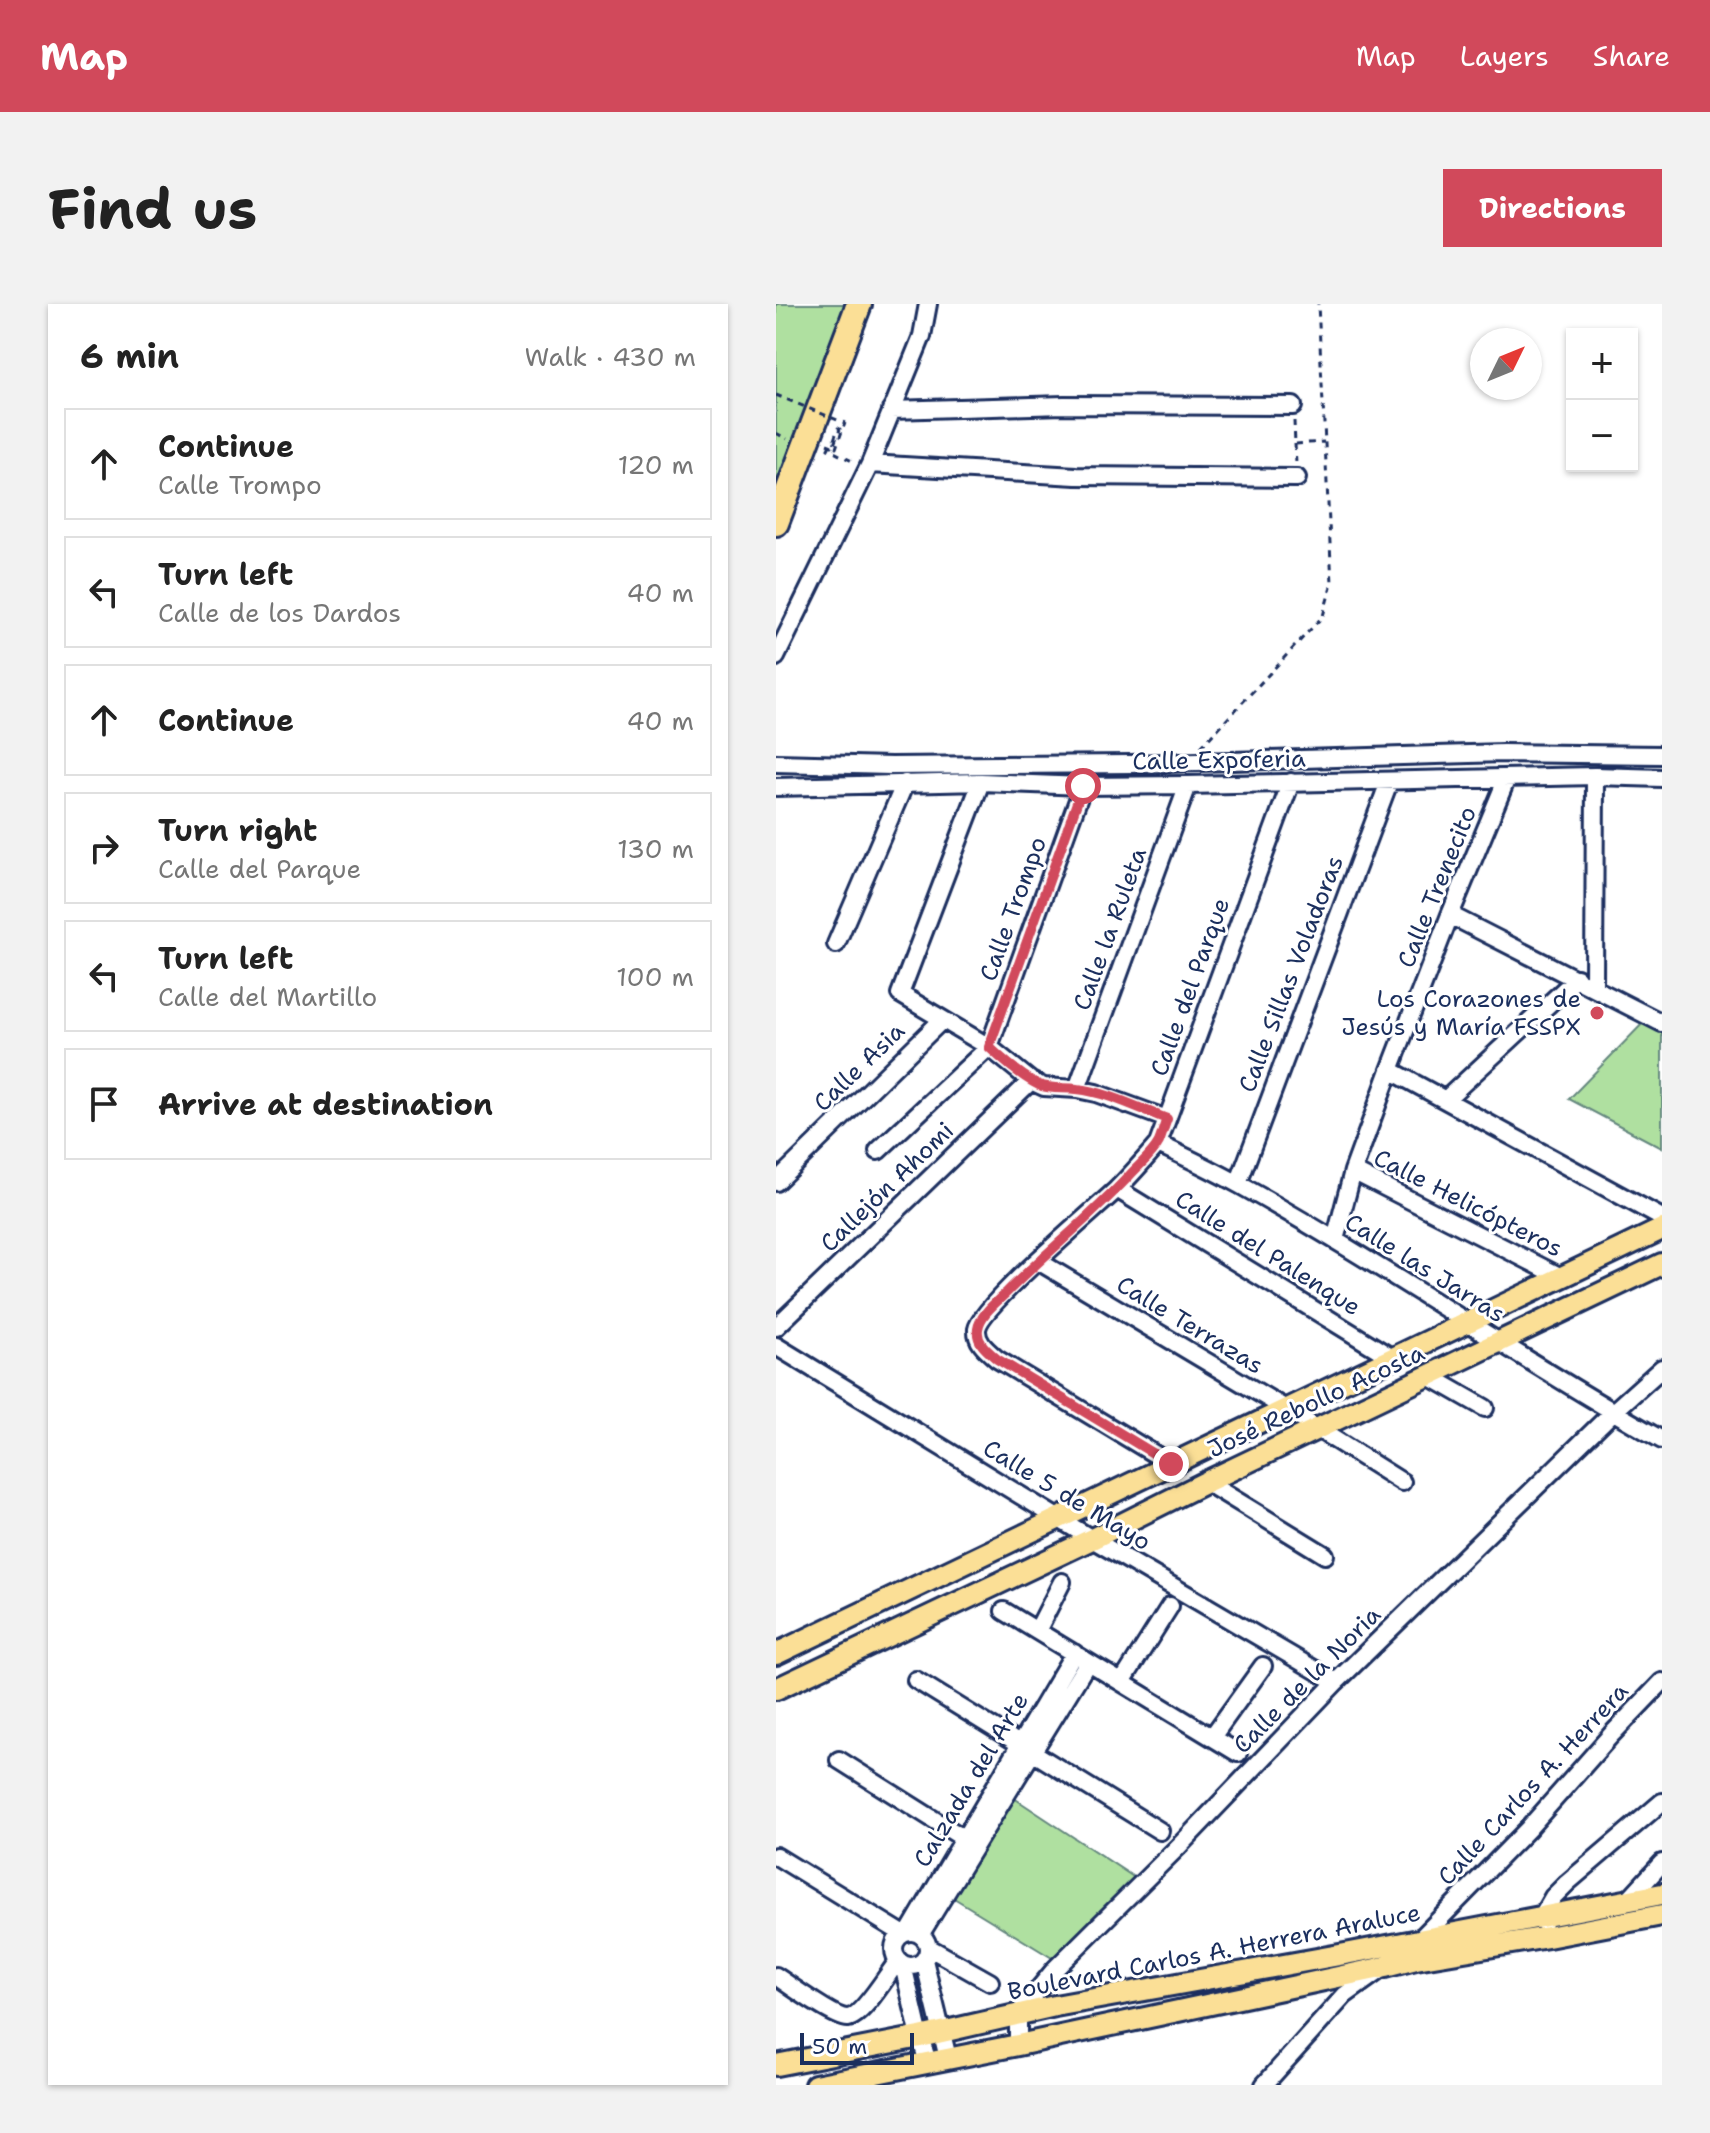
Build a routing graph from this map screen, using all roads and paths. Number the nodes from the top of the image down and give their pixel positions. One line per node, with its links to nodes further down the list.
1 (859, 304): 7 (highway)
2 (928, 304): 6 (street)
3 (1318, 304): 8 (path)
4 (776, 395): 7 (path, bridge)
5 (1293, 406): 6 (street); 8 (path)
6 (891, 410): 9 (street)
7 (819, 441): 9 (path); 11 (highway)
8 (1324, 442): 14 (path)
9 (868, 466): 10 (street); 12 (street)
10 (1297, 478)
11 (776, 523)
12 (776, 657)
13 (1662, 755): 14 (street)
14 (1188, 762): 15 (street)
15 (776, 763)
16 (1595, 776): 17 (street, Calle Expoferia); 18 (street, Calle Expoferia); 29 (street)
17 (1507, 778): 21 (street, Calle Expoferia); 26 (street, Calle Trenecito)
18 (1662, 778)
19 (981, 782): 22 (street, Calle Expoferia); 24 (street, Calle Expoferia); 30 (street)
20 (1291, 782): 21 (street, Calle Expoferia); 23 (street, Calle Expoferia); 37 (street, Calle del Parque)
21 (1389, 782): 42 (street, Calle Sillas Voladoras)
22 (905, 783): 25 (street, Calle Expoferia); 27 (street)
23 (1188, 785): 24 (street, Calle Expoferia); 35 (street, Calle la Ruleta)
24 (1083, 786): 32 (street, Calle Trompo)
25 (776, 787)
26 (1450, 915): 28 (street); 33 (street, Calle Trenecito)
27 (836, 944)
28 (1577, 978): 29 (street); 36 (street)
29 (1594, 987): 31 (street)
30 (942, 1020): 32 (street); 41 (street, Calle Asia)
31 (1662, 1023)
32 (989, 1047): 34 (street); 39 (street)
33 (1390, 1070): 36 (street); 40 (street, Calle Trenecito)
34 (1031, 1081): 35 (street); 51 (street, Callejón Ahomi)
35 (1077, 1089): 37 (street)
36 (1445, 1100): 44 (street)
37 (1167, 1119): 38 (street, Calle del Parque)
38 (1158, 1144): 42 (street, Calle las Jarras); 43 (street, Calle del Parque)
39 (878, 1151)
40 (1353, 1171): 46 (street, Calle Trenecito); 49 (street, Calle Helicópteros)
41 (776, 1182)
42 (1238, 1184): 46 (street, Calle las Jarras)
43 (1117, 1189): 47 (street, Calle del Parque); 54 (street, Calle del Palenque)
44 (1662, 1218)
45 (1662, 1229): 49 (main road, José Rebollo Acosta)
46 (1335, 1240): 50 (street, Calle las Jarras)
47 (1038, 1261): 58 (street, Calle Terrazas); 62 (street, Calle del Parque)
48 (1662, 1264): 52 (main road, José Rebollo Acosta)
49 (1561, 1277): 50 (main road, José Rebollo Acosta)
50 (1468, 1322): 52 (street, Calle las Jarras); 54 (main road, José Rebollo Acosta)
51 (776, 1327)
52 (1499, 1342): 56 (main road, José Rebollo Acosta); 59 (street, Calle las Jarras)
53 (776, 1346): 65 (street, Calle 5 de Mayo)
54 (1394, 1359): 58 (main road, José Rebollo Acosta)
55 (1662, 1368): 59 (street, Calle de la Noria)
56 (1429, 1376): 57 (street); 60 (main road, José Rebollo Acosta)
57 (1485, 1408)
58 (1286, 1409): 60 (street, Calle Terrazas); 62 (main road, José Rebollo Acosta)
59 (1613, 1412): 61 (street, Calle las Jarras); 79 (street, Calle de la Noria)
60 (1318, 1429): 63 (main road, José Rebollo Acosta); 64 (street, Calle Terrazas)
61 (1662, 1440)
62 (1171, 1464): 65 (main road, José Rebollo Acosta)
63 (1206, 1482): 66 (main road, José Rebollo Acosta); 67 (street)
64 (1402, 1482)
65 (1059, 1519): 66 (street, Calle 5 de Mayo); 72 (main road, José Rebollo Acosta)
66 (1092, 1539): 76 (main road, José Rebollo Acosta); 79 (street, Calle 5 de Mayo)
67 (1325, 1555)
68 (1062, 1582): 71 (street)
69 (1170, 1606): 78 (street)
70 (1004, 1611): 71 (street)
71 (1037, 1631): 74 (street)
72 (803, 1641): 73 (main road, José Rebollo Acosta); 76 (main road)
73 (776, 1654)
74 (1081, 1658): 78 (street); 83 (street, Calzada del Arte)
75 (1263, 1666): 82 (street)
76 (818, 1670): 81 (main road, José Rebollo Acosta)
77 (916, 1680): 83 (street)
78 (1122, 1682): 82 (street)
79 (1336, 1682): 104 (street, Calle de la Noria)
80 (1662, 1682): 97 (street, Calle Carlos A. Herrera)
81 (776, 1689)
82 (1212, 1737): 84 (street)
83 (1027, 1748): 87 (street); 88 (street, Calzada del Arte)
84 (1238, 1753)
85 (839, 1760): 88 (street)
86 (1662, 1802): 94 (street)
87 (1160, 1831)
88 (970, 1842): 96 (street, Calzada del Arte)
89 (776, 1856): 96 (street)
90 (1662, 1863): 92 (street)
91 (1662, 1894): 92 (main road, Boulevard Carlos A. Herrera Araluce)
92 (1628, 1900): 94 (main road, Boulevard Carlos A. Herrera Araluce)
93 (1662, 1915): 95 (main road, Boulevard Carlos A. Herrera Araluce)
94 (1542, 1916): 95 (street); 97 (main road, Boulevard Carlos A. Herrera Araluce)
95 (1548, 1937): 97 (main road, Boulevard Carlos A. Herrera Araluce)
96 (917, 1941): 98 (street); 98 (street); 101 (street); 102 (street)
97 (1418, 1949): 99 (main road, Boulevard Carlos A. Herrera Araluce); 104 (main road, Boulevard Carlos A. Herrera Araluce)
98 (900, 1963): 100 (street); 103 (street)
99 (1385, 1967): 107 (main road, Boulevard Carlos A. Herrera Araluce); 111 (street)
100 (776, 1976)
101 (990, 1982)
102 (931, 1987): 103 (street); 105 (street)
103 (909, 1991): 106 (street)
104 (1018, 2014): 105 (main road, Boulevard Carlos A. Herrera Araluce); 107 (street)
105 (941, 2032): 106 (main road, Boulevard Carlos A. Herrera Araluce); 108 (street)
106 (920, 2037): 108 (street); 109 (main road, Boulevard Carlos A. Herrera Araluce)
107 (1018, 2045): 108 (main road, Boulevard Carlos A. Herrera Araluce)
108 (938, 2060): 110 (main road, Boulevard Carlos A. Herrera Araluce)
109 (776, 2065)
110 (825, 2084)
111 (1264, 2085)

